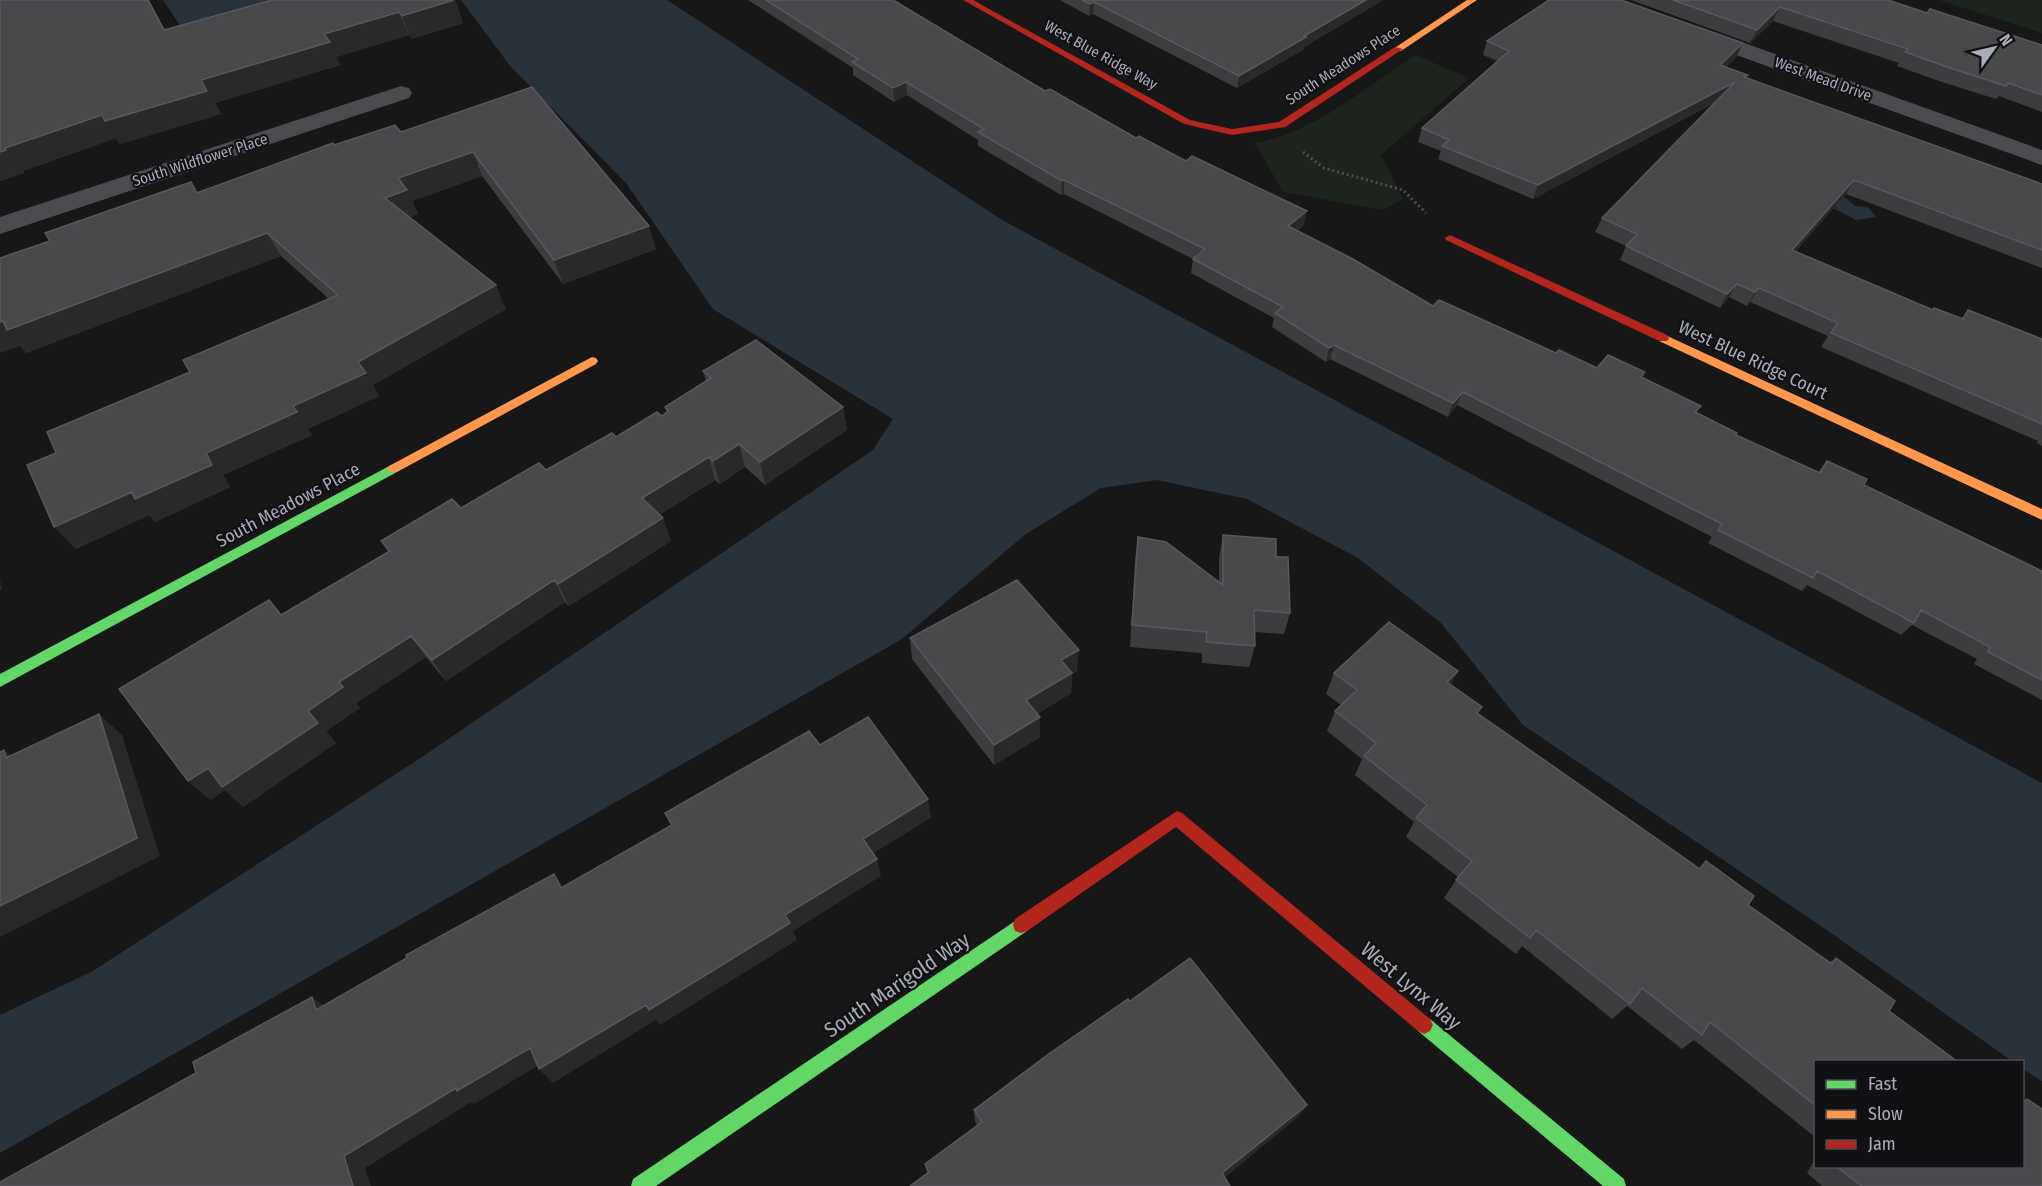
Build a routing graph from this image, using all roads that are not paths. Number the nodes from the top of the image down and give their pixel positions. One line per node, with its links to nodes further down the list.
1 (967, 0): 5 (street, West Blue Ridge Way)
2 (1473, 0): 5 (street, South Meadows Place)
3 (1671, 24): 6 (street, West Mead Drive)
4 (401, 93): 7 (street, South Wildflower Place)
5 (1187, 122)
6 (2042, 158)
7 (0, 226)
8 (1450, 238): 10 (street, West Blue Ridge Court)
9 (592, 361): 11 (street, South Meadows Place)
10 (2042, 515)
11 (0, 681)
12 (1177, 818): 13 (street, South Marigold Way); 14 (street, West Lynx Way)
13 (640, 1186)
14 (1617, 1186)

